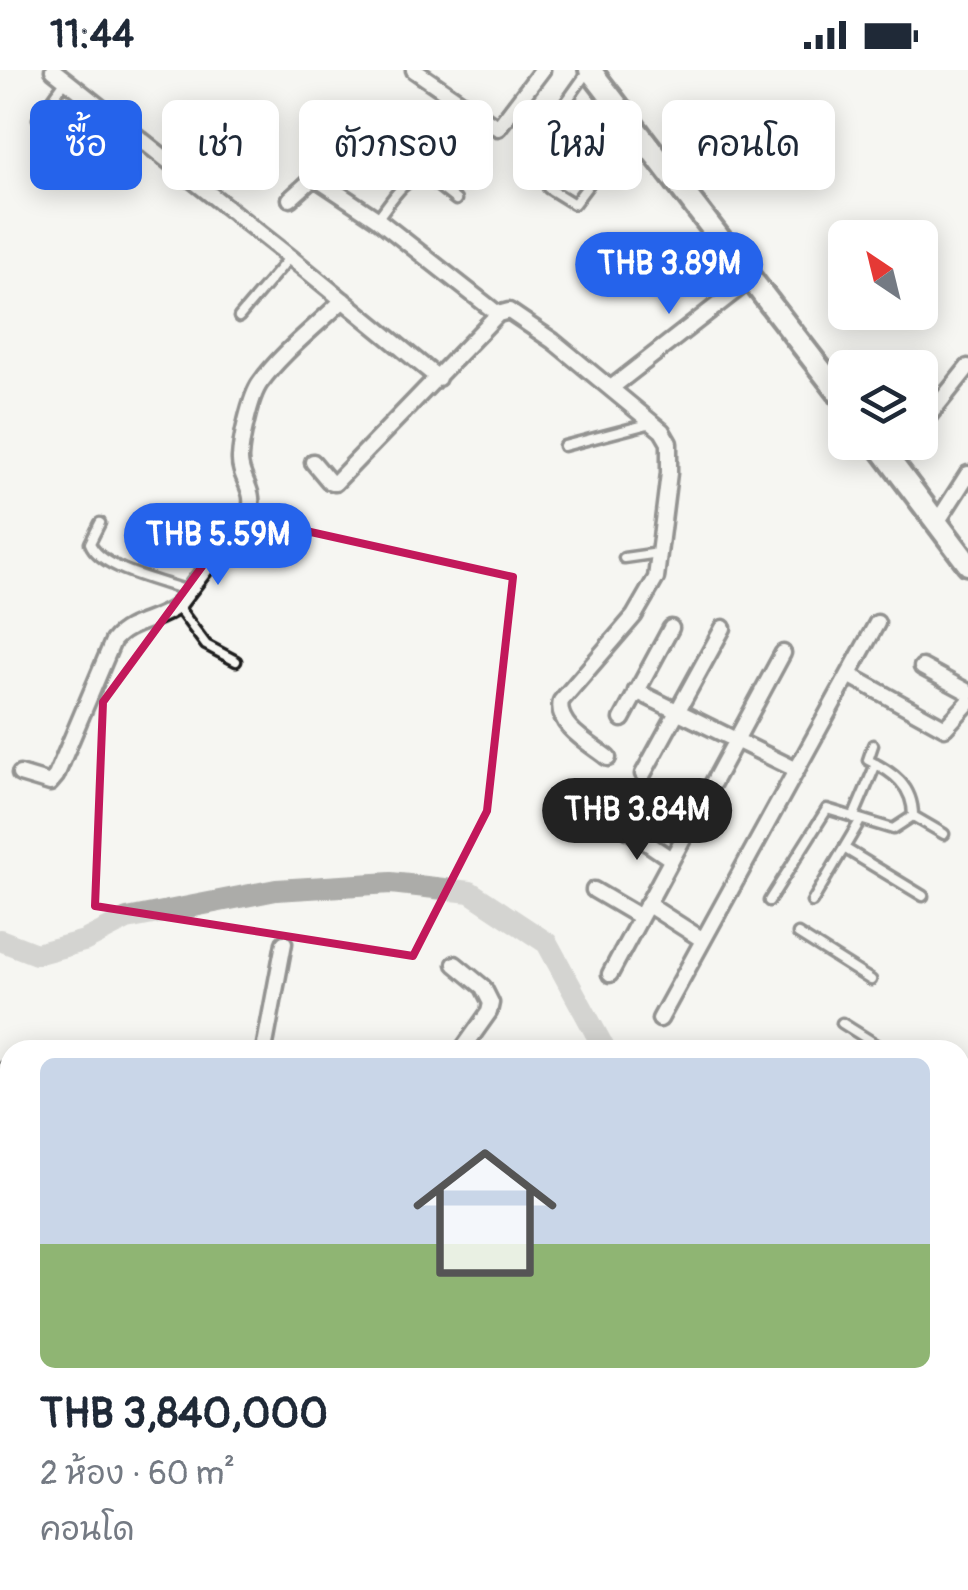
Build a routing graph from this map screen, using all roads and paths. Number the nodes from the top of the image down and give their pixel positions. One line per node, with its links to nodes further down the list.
1 (53, 70): 5 (street)
2 (414, 70): 3 (street)
3 (542, 70)
4 (589, 70): 7 (lane); 14 (main road)
5 (66, 80): 6 (lane); 13 (street)
6 (52, 100)
7 (567, 100)
8 (551, 190): 9 (lane)
9 (584, 190)
10 (290, 199): 12 (street)
11 (456, 200): 12 (lane)
12 (377, 219): 16 (street)
13 (290, 257): 15 (street); 17 (lane)
14 (752, 278): 20 (main road); 21 (street)
15 (344, 300): 19 (street); 35 (street)
16 (498, 314): 19 (street); 21 (street)
17 (239, 317)
18 (968, 367): 22 (street)
19 (438, 378): 27 (street)
20 (828, 379)
21 (611, 388): 23 (street)
22 (938, 405)
23 (653, 423): 24 (lane); 32 (street)
24 (564, 446)
25 (890, 460): 28 (main road)
26 (894, 460): 28 (street)
27 (312, 462)
28 (892, 463): 31 (main road)
29 (968, 474): 31 (street)
30 (100, 523): 35 (lane)
31 (936, 524): 34 (main road)
32 (661, 553): 33 (lane); 51 (street)
33 (624, 558)
34 (968, 564)
35 (188, 591): 36 (street)
36 (176, 606): 41 (lane); 54 (street)
37 (877, 622): 43 (street)
38 (671, 628): 44 (street)
39 (723, 628): 47 (street)
40 (782, 653): 49 (street)
41 (236, 661)
42 (922, 668): 45 (street)
43 (849, 675): 46 (street); 53 (street)
44 (636, 692): 47 (street); 48 (street)
45 (968, 692)
46 (968, 703)
47 (677, 712): 49 (street); 55 (street)
48 (622, 718)
49 (735, 740): 53 (street); 61 (street)
50 (873, 744): 52 (lane)
51 (608, 758)
52 (876, 764): 56 (lane); 57 (lane)
53 (796, 770): 68 (street)
54 (20, 774)
55 (643, 774)
56 (913, 816): 57 (lane); 59 (lane)
57 (856, 819): 60 (lane); 64 (lane)
58 (628, 830): 61 (street)
59 (944, 834)
60 (844, 848): 63 (lane); 65 (lane)
61 (671, 859): 66 (street)
62 (594, 890): 66 (street)
63 (923, 896)
64 (769, 901)
65 (812, 902)
66 (644, 910): 68 (street); 71 (street)
67 (798, 934): 72 (lane)
68 (703, 940): 73 (street)
69 (284, 942): 75 (street)
70 (455, 964): 76 (street)
71 (610, 974)
72 (870, 980)
73 (660, 1019)
74 (842, 1024): 77 (lane)
75 (266, 1040)
76 (469, 1040)
77 (868, 1040)

